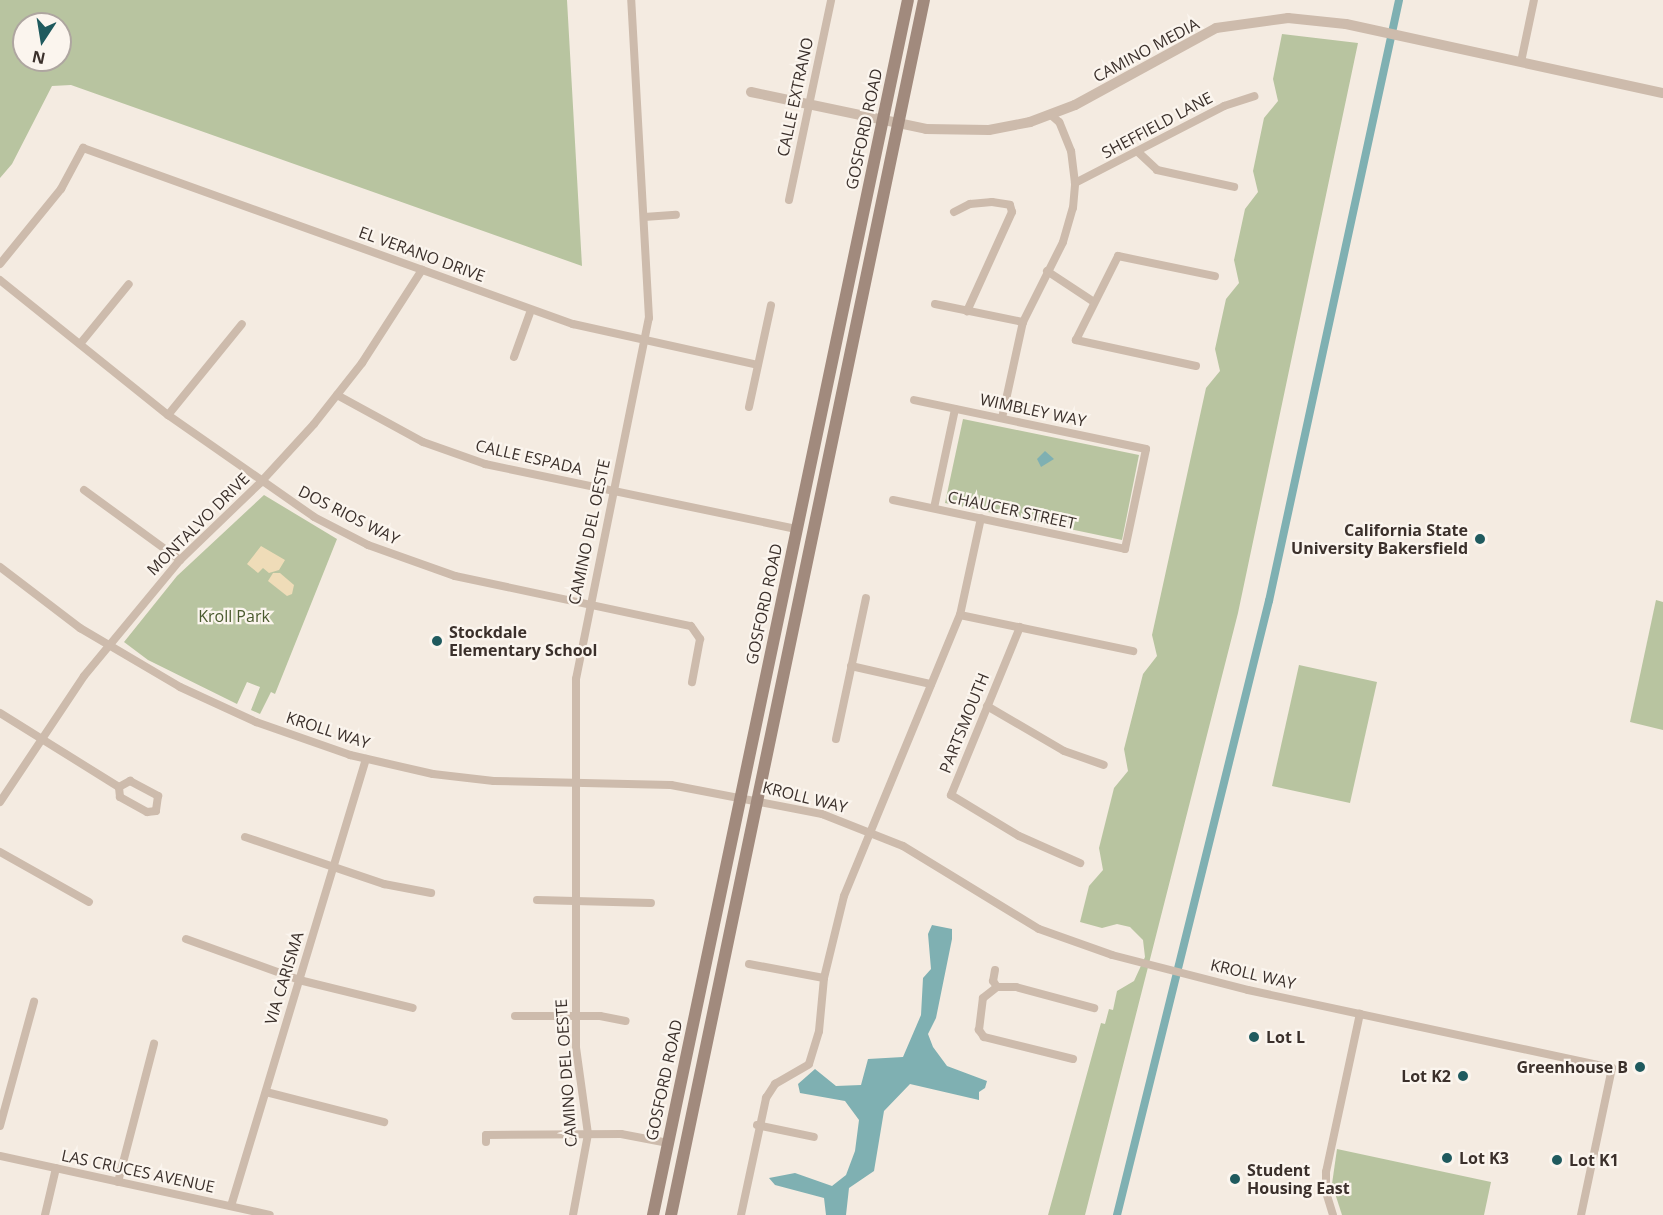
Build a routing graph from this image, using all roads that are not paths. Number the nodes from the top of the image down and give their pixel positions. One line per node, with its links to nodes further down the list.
1 (631, 0): 20 (street, CAMINO DEL OESTE)
2 (831, 0): 10 (street, CALLE EXTRANO)
3 (908, 0): 12 (main road, GOSFORD ROAD)
4 (924, 0): 13 (main road, GOSFORD ROAD)
5 (1534, 0): 6 (street)
6 (1521, 62): 8 (street, CAMINO MEDIA); 11 (street, CAMINO MEDIA)
7 (751, 92): 10 (street, CAMINO MEDIA)
8 (1663, 93)
9 (1254, 96): 14 (street, SHEFFIELD LANE)
10 (809, 104): 12 (street, CAMINO MEDIA); 17 (street, CALLE EXTRANO)
11 (1051, 115): 13 (street, CAMINO MEDIA); 15 (street)
12 (883, 121): 13 (street, CAMINO MEDIA); 51 (main road, GOSFORD ROAD)
13 (898, 124): 73 (main road, GOSFORD ROAD)
14 (1138, 152): 15 (street, SHEFFIELD LANE); 16 (street)
15 (1075, 183): 23 (street)
16 (1234, 187)
17 (789, 200)
18 (954, 212): 31 (street)
19 (676, 215): 20 (street)
20 (644, 217): 34 (street, CAMINO DEL OESTE)
21 (0, 264): 22 (street, EL VERANO DRIVE)
22 (422, 270): 30 (street, EL VERANO DRIVE); 39 (street, MONTALVO DRIVE)
23 (1047, 271): 27 (street); 32 (street)
24 (1215, 276): 27 (street)
25 (0, 280): 35 (street, DOS RIOS WAY)
26 (129, 284): 35 (street)
27 (1094, 302): 38 (street)
28 (935, 304): 31 (street)
29 (771, 305): 37 (street)
30 (531, 310): 34 (street, EL VERANO DRIVE); 36 (street)
31 (967, 310): 32 (street)
32 (1023, 322): 44 (street)
33 (242, 324): 43 (street)
34 (644, 341): 37 (street, EL VERANO DRIVE); 47 (street, CAMINO DEL OESTE)
35 (80, 345): 43 (street, DOS RIOS WAY)
36 (514, 357)
37 (758, 365): 41 (street)
38 (1196, 366)
39 (337, 395): 45 (street, MONTALVO DRIVE); 47 (street, CALLE ESPADA)
40 (914, 400): 42 (street, WIMBLEY WAY)
41 (749, 406)
42 (955, 409): 44 (street, WIMBLEY WAY); 49 (street)
43 (168, 415): 45 (street, DOS RIOS WAY)
44 (1002, 418): 52 (street, WIMBLEY WAY)
45 (260, 483): 53 (street, MONTALVO DRIVE); 56 (street, DOS RIOS WAY)
46 (84, 490): 53 (street)
47 (613, 491): 51 (street, CALLE ESPADA); 56 (street, CAMINO DEL OESTE)
48 (893, 500): 49 (street, CHAUCER STREET)
49 (934, 508): 50 (street, CHAUCER STREET)
50 (981, 518): 52 (street, CHAUCER STREET); 57 (street)
51 (797, 529): 72 (main road, GOSFORD ROAD)
52 (1125, 549)
53 (180, 560): 59 (street, MONTALVO DRIVE)
54 (0, 567): 59 (street, KROLL WAY)
55 (866, 598): 61 (street)
56 (589, 605): 62 (street, DOS RIOS WAY); 70 (street, CAMINO DEL OESTE)
57 (960, 615): 58 (street); 63 (street)
58 (1020, 627): 60 (street); 64 (street, PARTSMOUTH)
59 (108, 646): 66 (street, MONTALVO DRIVE); 68 (street, KROLL WAY)
60 (1133, 651)
61 (851, 666): 63 (street); 67 (street)
62 (692, 682)
63 (931, 684): 75 (street)
64 (987, 706): 69 (street); 78 (street, PARTSMOUTH)
65 (0, 713): 66 (street)
66 (38, 739): 71 (street); 74 (street, MONTALVO DRIVE)
67 (836, 739)
68 (366, 759): 70 (street, KROLL WAY); 79 (street, VIA CARISMA)
69 (1104, 765)
70 (574, 784): 72 (street, KROLL WAY); 82 (street, CAMINO DEL OESTE)
71 (119, 786): 71 (street)
72 (740, 797): 73 (street, KROLL WAY); 107 (main road, GOSFORD ROAD)
73 (756, 800): 75 (street, KROLL WAY); 116 (main road, GOSFORD ROAD)
74 (0, 802)
75 (871, 831): 88 (street); 94 (street, KROLL WAY)
76 (244, 837): 79 (street)
77 (0, 852): 83 (street)
78 (1080, 863)
79 (333, 869): 80 (street); 89 (street, VIA CARISMA)
80 (431, 892)
81 (537, 900): 82 (street)
82 (575, 900): 84 (street); 96 (street, CAMINO DEL OESTE)
83 (89, 902)
84 (651, 903)
85 (186, 939): 89 (street)
86 (748, 964): 88 (street)
87 (995, 970): 90 (street)
88 (824, 978): 102 (street)
89 (299, 980): 92 (street); 100 (street, VIA CARISMA)
90 (997, 987): 93 (street); 99 (street)
91 (34, 1002): 103 (street)
92 (413, 1008)
93 (1094, 1008)
94 (1360, 1014): 118 (street); 119 (street, KROLL WAY)
95 (515, 1016): 96 (street)
96 (576, 1016): 97 (street); 104 (street, CAMINO DEL OESTE)
97 (626, 1021)
98 (154, 1044): 110 (street)
99 (1073, 1059)
100 (266, 1092): 101 (street); 111 (street, VIA CARISMA)
101 (384, 1122)
102 (757, 1125): 105 (street); 117 (street)
103 (0, 1126)
104 (588, 1134): 106 (street); 107 (street); 114 (street, CAMINO DEL OESTE)
105 (814, 1137)
106 (486, 1142)
107 (668, 1143): 115 (main road, GOSFORD ROAD)
108 (0, 1156): 109 (street, LAS CRUCES AVENUE)
109 (56, 1168): 110 (street, LAS CRUCES AVENUE); 112 (street)
110 (118, 1182): 111 (street, LAS CRUCES AVENUE)
111 (231, 1206): 113 (street, LAS CRUCES AVENUE)
112 (45, 1215)
113 (270, 1215)
114 (573, 1215)
115 (652, 1215)
116 (671, 1215)
117 (741, 1215)
118 (1333, 1215)
119 (1581, 1215)

